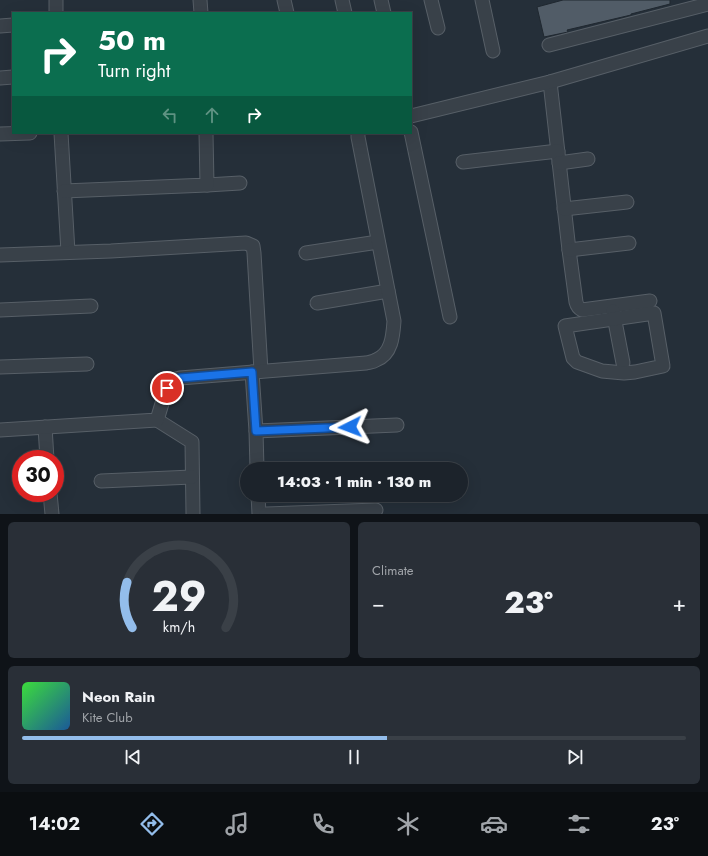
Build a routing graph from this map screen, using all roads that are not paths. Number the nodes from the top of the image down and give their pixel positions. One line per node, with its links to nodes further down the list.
1 (56, 0): 9 (street)
2 (200, 0): 10 (street)
3 (284, 0): 11 (street)
4 (342, 0): 12 (street)
5 (381, 0): 13 (street)
6 (431, 0): 16 (street)
7 (482, 0): 19 (street)
8 (708, 4): 18 (street)
9 (56, 12)
10 (201, 12)
11 (287, 12)
12 (345, 12)
13 (384, 12)
14 (12, 25): 15 (street)
15 (0, 26)
16 (438, 28)
17 (708, 36): 22 (street)
18 (549, 45)
19 (493, 51)
20 (12, 77): 21 (street)
21 (0, 78)
22 (550, 82): 23 (street); 30 (street)
23 (412, 116)
24 (0, 134): 25 (street)
25 (12, 134)
26 (61, 134): 35 (street)
27 (206, 134): 34 (street)
28 (358, 134): 38 (street)
29 (411, 134): 50 (street)
30 (558, 157): 31 (street); 32 (street); 37 (street)
31 (588, 159)
32 (464, 162)
33 (240, 183): 34 (street)
34 (207, 185): 35 (street)
35 (64, 191): 41 (street)
36 (627, 202): 37 (street)
37 (564, 209): 40 (street)
38 (378, 242): 42 (street); 44 (street)
39 (629, 243): 40 (street)
40 (569, 250): 48 (street)
41 (68, 252): 43 (street); 55 (street)
42 (306, 253)
43 (0, 254)
44 (388, 292): 46 (street); 55 (street)
45 (650, 301): 48 (street)
46 (317, 303)
47 (91, 306): 49 (street)
48 (612, 306): 51 (street)
49 (0, 310)
50 (450, 317)
51 (615, 319): 51 (street); 52 (street)
52 (623, 363)
53 (87, 364): 54 (street)
54 (0, 367)
55 (257, 371): 56 (street); 60 (street)
56 (157, 420): 58 (street); 63 (street)
57 (397, 425): 60 (street)
58 (45, 427): 59 (street); 61 (street)
59 (0, 430)
60 (256, 431): 62 (street)
61 (46, 450)
62 (257, 462)
63 (192, 477): 64 (street); 69 (street)
64 (101, 481)
65 (51, 502): 68 (street)
66 (258, 502): 70 (street)
67 (376, 510): 71 (street)
68 (52, 514)
69 (193, 514)
70 (259, 514)
71 (266, 514)

